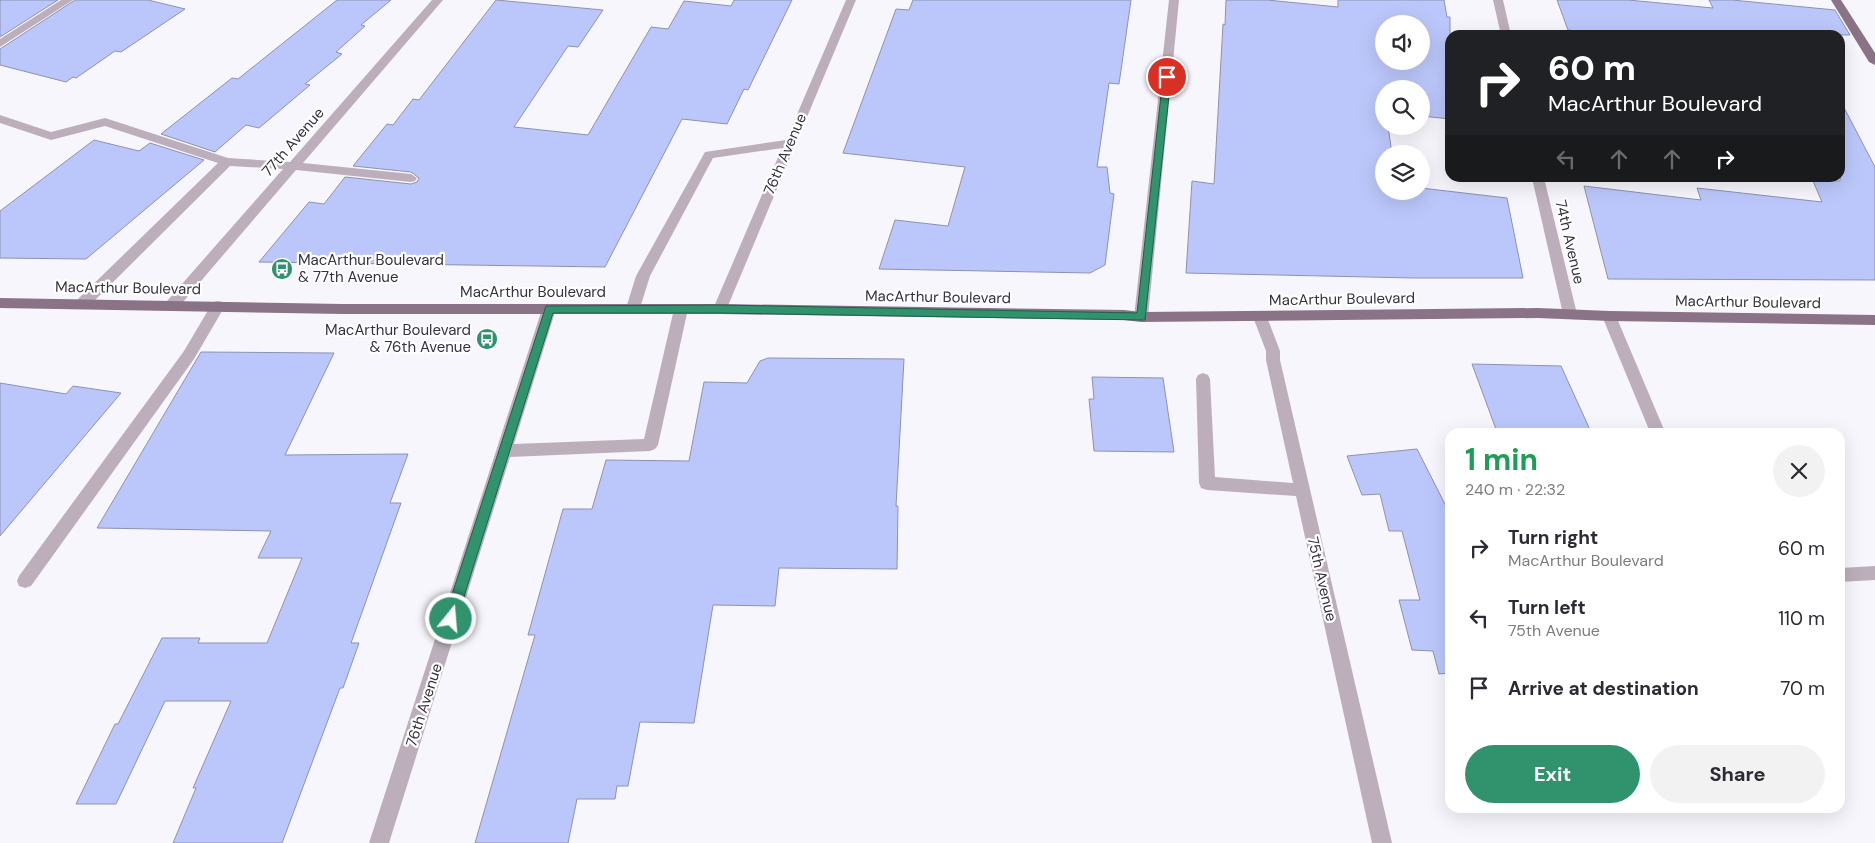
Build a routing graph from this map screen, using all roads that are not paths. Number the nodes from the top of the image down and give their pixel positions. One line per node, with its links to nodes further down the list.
1 (68, 0): 8 (street)
2 (438, 0): 13 (street, 77th Avenue)
3 (851, 0): 11 (street, 76th Avenue)
4 (1174, 0): 26 (street)
5 (1498, 0): 7 (street)
6 (1836, 0): 9 (main road)
7 (1505, 30)
8 (0, 44)
9 (1875, 62)
10 (0, 119): 12 (street)
11 (790, 143): 20 (street); 23 (street, 76th Avenue)
12 (227, 162): 13 (street); 17 (street)
13 (293, 166): 14 (street); 18 (street, 77th Avenue)
14 (411, 178)
15 (1539, 182): 24 (street, 74th Avenue)
16 (0, 303): 17 (main road, MacArthur Boulevard)
17 (83, 304): 18 (main road, MacArthur Boulevard)
18 (172, 305): 19 (main road, MacArthur Boulevard)
19 (218, 306): 21 (main road, MacArthur Boulevard); 35 (street)
20 (632, 308): 21 (main road, MacArthur Boulevard); 22 (main road, MacArthur Boulevard)
21 (549, 309): 31 (street, 76th Avenue)
22 (681, 309): 23 (main road, MacArthur Boulevard); 31 (street)
23 (720, 309): 26 (main road, MacArthur Boulevard)
24 (1570, 314): 25 (main road, MacArthur Boulevard); 27 (main road, MacArthur Boulevard)
25 (1609, 316): 28 (main road, MacArthur Boulevard); 30 (street)
26 (1141, 317): 27 (main road, MacArthur Boulevard)
27 (1260, 317): 32 (street, 75th Avenue)
28 (1875, 320)
29 (1203, 379): 32 (street)
30 (1656, 428)
31 (504, 451): 36 (street, 76th Avenue)
32 (1302, 490): 37 (street, 75th Avenue)
33 (1875, 573): 34 (street)
34 (1845, 575)
35 (25, 581)
36 (380, 843)
37 (1382, 843)

